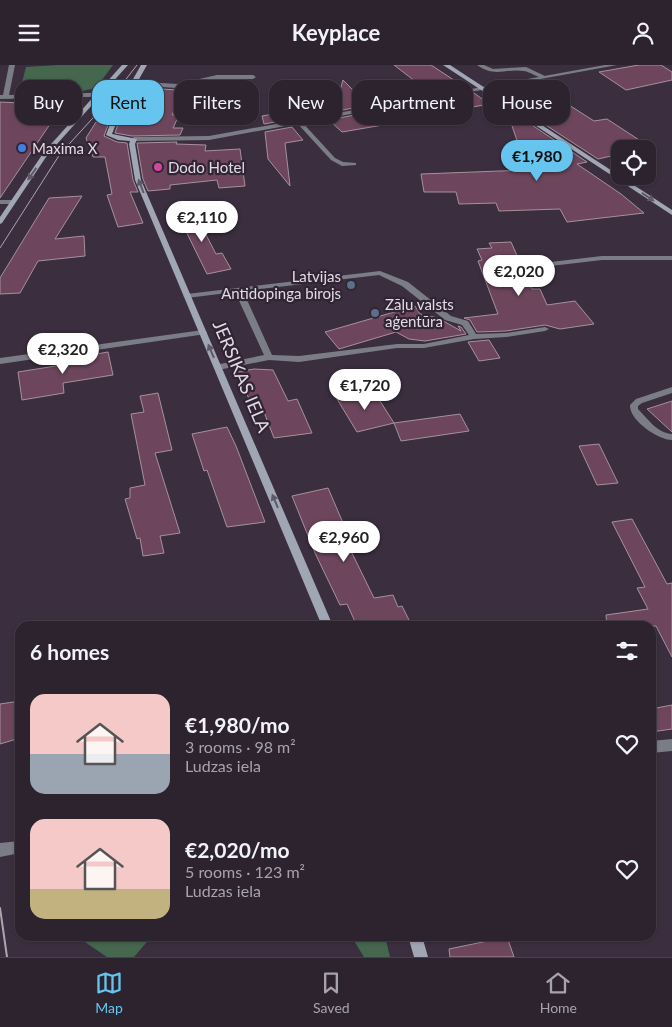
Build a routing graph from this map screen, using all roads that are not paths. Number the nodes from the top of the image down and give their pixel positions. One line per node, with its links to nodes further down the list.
1 (12, 65): 15 (street)
2 (125, 65): 9 (street)
3 (144, 65): 10 (street)
4 (446, 65): 13 (street)
5 (480, 65): 8 (street)
6 (614, 65): 8 (street)
7 (253, 77): 12 (street)
8 (544, 77): 11 (street)
9 (111, 80)
10 (133, 80)
11 (527, 80)
12 (164, 85)
13 (483, 88): 17 (street)
14 (92, 96): 15 (street)
15 (3, 97)
16 (92, 101): 25 (street, one-way to 25)
17 (342, 114)
18 (112, 125): 22 (street)
19 (282, 125): 22 (street)
20 (302, 125): 23 (street)
21 (539, 125): 26 (street, one-way to 26)
22 (134, 139): 31 (street, JERSIKAS IELA, one-way to 22)
23 (354, 164)
24 (0, 202): 25 (street)
25 (12, 203): 27 (street)
26 (672, 213)
27 (0, 222)
28 (672, 257): 29 (street)
29 (542, 265)
30 (238, 289): 31 (street); 34 (street); 35 (street)
31 (187, 295): 33 (street, JERSIKAS IELA)
32 (545, 329): 34 (street)
33 (203, 332): 36 (street); 37 (street, JERSIKAS IELA, one-way to 33)
34 (474, 337): 35 (street)
35 (269, 357): 37 (street)
36 (0, 361)
37 (218, 367): 40 (street, JERSIKAS IELA, one-way to 37)
38 (672, 390): 39 (street)
39 (672, 437)
40 (326, 621)
41 (672, 745): 42 (street)
42 (656, 747)
43 (15, 848): 44 (street)
44 (0, 851)
45 (416, 941): 46 (street)
46 (421, 957)

